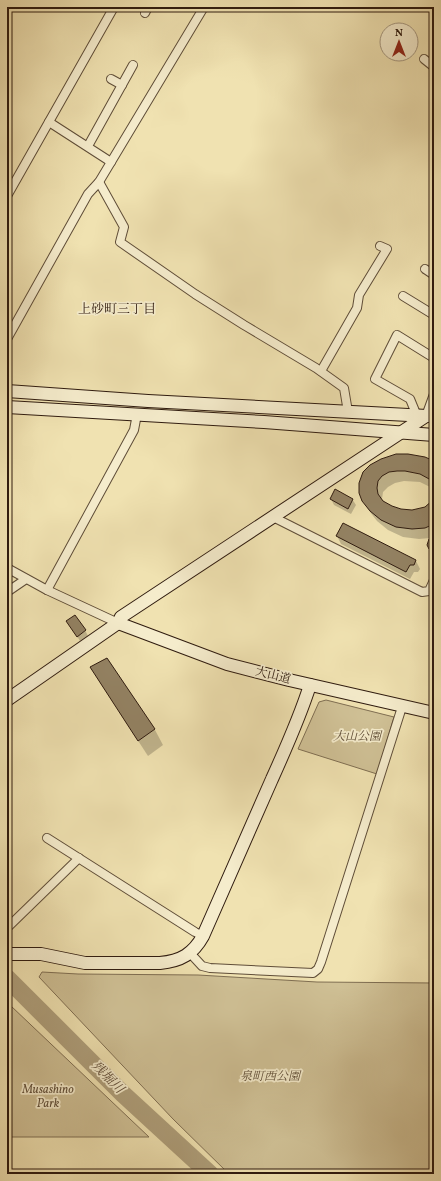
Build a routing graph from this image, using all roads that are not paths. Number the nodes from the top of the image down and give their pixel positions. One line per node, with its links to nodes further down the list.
1 (114, 7): 8 (street)
2 (204, 7): 10 (street)
3 (424, 59): 5 (street)
4 (133, 65): 7 (street)
5 (434, 67)
6 (111, 79): 7 (street)
7 (122, 85): 9 (street)
8 (49, 122): 9 (street); 12 (street)
9 (88, 146): 10 (street)
10 (111, 162): 11 (street)
11 (99, 182): 18 (street); 20 (street)
12 (7, 196)
13 (380, 246): 20 (street)
14 (425, 269): 15 (street)
15 (434, 275)
16 (403, 296): 17 (street)
17 (434, 315)
18 (7, 339)
19 (434, 358): 26 (street)
20 (320, 371): 24 (street)
21 (7, 391): 24 (street)
22 (434, 394): 26 (street)
23 (7, 407): 25 (street)
24 (348, 412): 26 (street)
25 (137, 414): 27 (street); 33 (street)
26 (426, 416): 27 (street)
27 (400, 433): 28 (street); 29 (street)
28 (434, 435)
29 (273, 517): 32 (street); 35 (street)
30 (7, 568): 31 (street)
31 (26, 579): 33 (street); 34 (street)
32 (434, 580)
33 (47, 590): 35 (street)
34 (7, 592)
35 (118, 623): 36 (street, 大山道); 37 (street)
36 (310, 685): 38 (street, 大山道); 43 (street)
37 (7, 700)
38 (402, 707): 39 (street, 大山道); 44 (street)
39 (434, 713)
40 (47, 838): 41 (street)
41 (79, 858): 42 (street); 43 (street)
42 (7, 928)
43 (203, 936): 44 (street)
44 (190, 953): 45 (street)
45 (7, 954)

